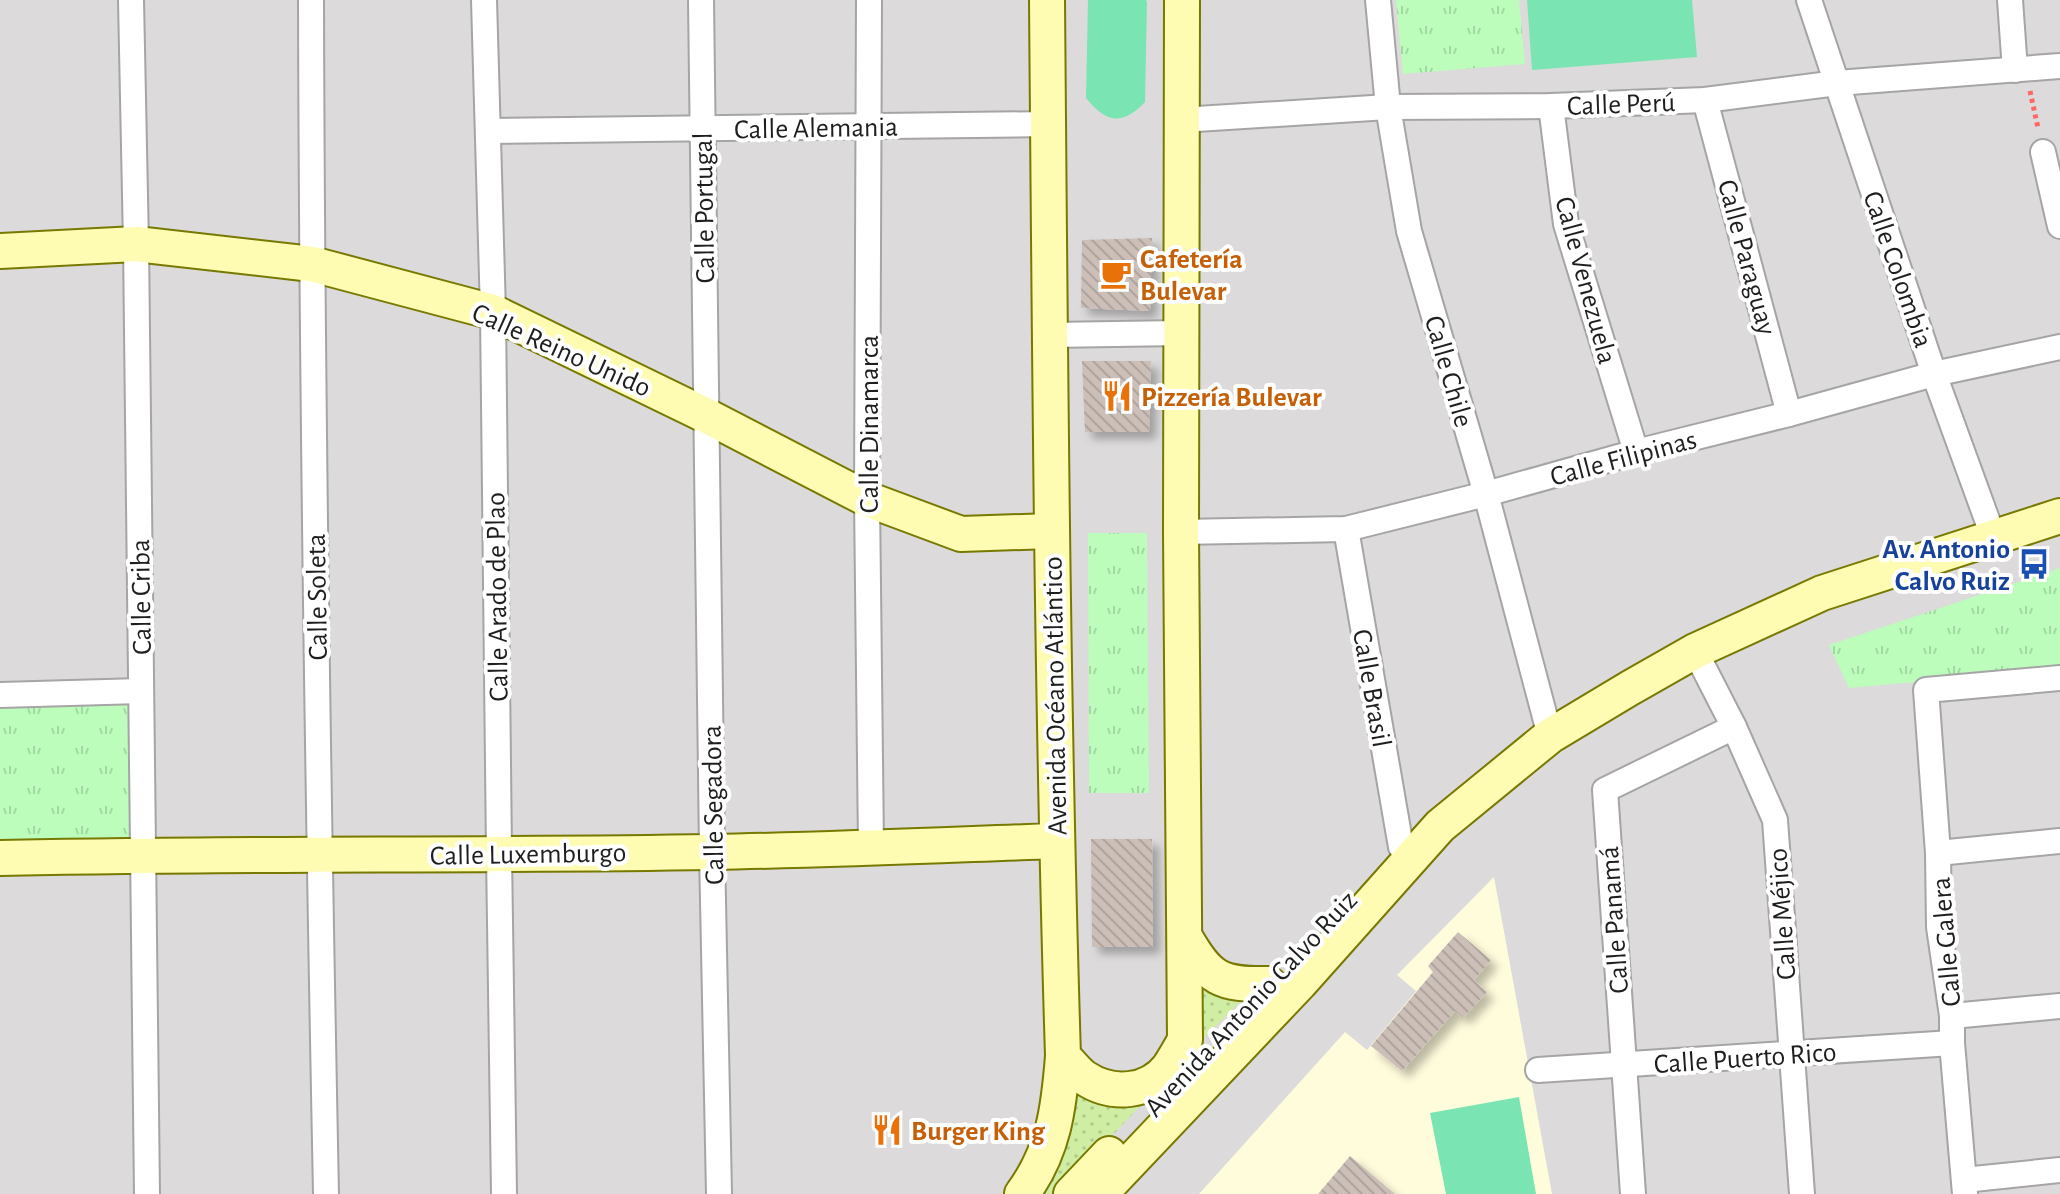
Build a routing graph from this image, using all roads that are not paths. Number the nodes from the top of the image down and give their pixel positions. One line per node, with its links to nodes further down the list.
1 (131, 0): 24 (street, Calle Criba)
2 (311, 0): 26 (street, Calle Soleta)
3 (484, 0): 21 (street, Calle Arado de Plao)
4 (701, 0): 20 (street, Calle Portugal)
5 (869, 0): 19 (street, Calle Dinamarca)
6 (1047, 0): 18 (street, Avenida Océano Atlántico)
7 (1182, 0): 17 (street)
8 (1378, 0): 16 (street, Calle Chile)
9 (1809, 0): 13 (street, Calle Colombia)
10 (2010, 0): 12 (street)
11 (2060, 66): 12 (street, Calle Perú)
12 (2020, 70): 13 (street, Calle Perú)
13 (1837, 83): 14 (street, Calle Perú); 31 (street, Calle Colombia)
14 (1705, 100): 15 (street, Calle Perú); 32 (street, Calle Paraguay)
15 (1551, 106): 16 (street, Calle Perú); 34 (street, Calle Venezuela)
16 (1388, 107): 17 (street, Calle Perú); 35 (street, Calle Chile)
17 (1181, 120): 28 (street)
18 (1048, 124): 19 (street, Calle Alemania); 29 (street, Avenida Océano Atlántico)
19 (869, 126): 20 (street, Calle Alemania); 36 (street, Calle Dinamarca)
20 (702, 128): 21 (street, Calle Alemania); 33 (street, Calle Portugal)
21 (488, 131): 27 (street, Calle Arado de Plao)
22 (2043, 152): 23 (street)
23 (2060, 226)
24 (136, 244): 25 (street, Calle Reino Unido); 26 (street, Calle Reino Unido); 44 (street, Calle Criba)
25 (0, 251)
26 (312, 264): 27 (street, Calle Reino Unido); 57 (street, Calle Soleta)
27 (493, 312): 33 (street, Calle Reino Unido); 55 (street, Calle Arado de Plao)
28 (1181, 333): 29 (street); 40 (street)
29 (1049, 335): 39 (street, Avenida Océano Atlántico)
30 (2060, 347): 31 (street, Calle Filipinas)
31 (1934, 374): 32 (street, Calle Filipinas); 41 (street, Calle Colombia)
32 (1789, 414): 34 (street, Calle Filipinas)
33 (707, 416): 36 (street, Calle Reino Unido); 53 (street, Calle Segadora)
34 (1636, 452): 35 (street, Calle Filipinas)
35 (1486, 494): 38 (street, Calle Filipinas); 47 (street, Calle Chile)
36 (867, 499): 39 (street, Calle Reino Unido); 51 (street, Calle Dinamarca)
37 (2060, 516): 41 (street, Avenida Antonio Calvo Ruiz)
38 (1346, 529): 40 (street, Calle Filipinas); 52 (street, Calle Brasil)
39 (1051, 531): 49 (street, Avenida Océano Atlántico)
40 (1181, 532): 59 (street)
41 (1993, 536): 42 (street, Avenida Antonio Calvo Ruiz)
42 (1695, 651): 46 (street, Calle Méjico); 47 (street, Avenida Antonio Calvo Ruiz)
43 (2060, 678): 54 (street, Calle Galera)
44 (141, 691): 45 (street); 56 (street, Calle Criba)
45 (0, 695)
46 (1734, 727): 65 (street, Calle Méjico); 67 (street, Calle Panamá)
47 (1550, 736): 48 (street, Avenida Antonio Calvo Ruiz)
48 (1440, 826): 52 (street, Avenida Antonio Calvo Ruiz); 70 (street, Avenida Antonio Calvo Ruiz)
49 (1056, 841): 51 (street, Calle Luxemburgo); 66 (street, Avenida Océano Atlántico)
50 (2060, 841): 54 (street)
51 (871, 847): 53 (street, Calle Luxemburgo)
52 (1401, 847): 60 (street, Avenida Antonio Calvo Ruiz)
53 (712, 852): 55 (street, Calle Luxemburgo); 76 (street, Calle Segadora)
54 (1938, 853): 62 (street, Calle Galera)
55 (499, 854): 57 (street, Calle Luxemburgo); 75 (street, Calle Arado de Plao)
56 (143, 855): 57 (street, Calle Luxemburgo); 58 (street, Calle Luxemburgo); 73 (street, Calle Criba)
57 (319, 855): 74 (street, Calle Soleta)
58 (0, 858)
59 (1185, 937): 60 (street); 63 (street)
60 (1269, 984): 69 (street, Avenida Antonio Calvo Ruiz)
61 (2060, 1006): 62 (street)
62 (1952, 1016): 64 (street, Calle Galera)
63 (1185, 1040): 66 (street); 69 (street)
64 (1952, 1043): 65 (street, Calle Puerto Rico); 72 (street, Calle Galera)
65 (1791, 1054): 67 (street, Calle Puerto Rico); 81 (street, Calle Méjico)
66 (1063, 1056): 77 (street, Avenida Océano Atlántico)
67 (1623, 1066): 68 (street, Calle Puerto Rico); 80 (street, Calle Panamá)
68 (1538, 1070)
69 (1180, 1079): 70 (street); 78 (street, Avenida Antonio Calvo Ruiz)
70 (1175, 1115): 79 (street, Avenida Antonio Calvo Ruiz)
71 (2060, 1170): 72 (street)
72 (1965, 1187)
73 (147, 1194)
74 (326, 1194)
75 (504, 1194)
76 (719, 1194)
77 (1022, 1194)
78 (1071, 1194)
79 (1100, 1194)
80 (1633, 1194)
81 (1802, 1194)

